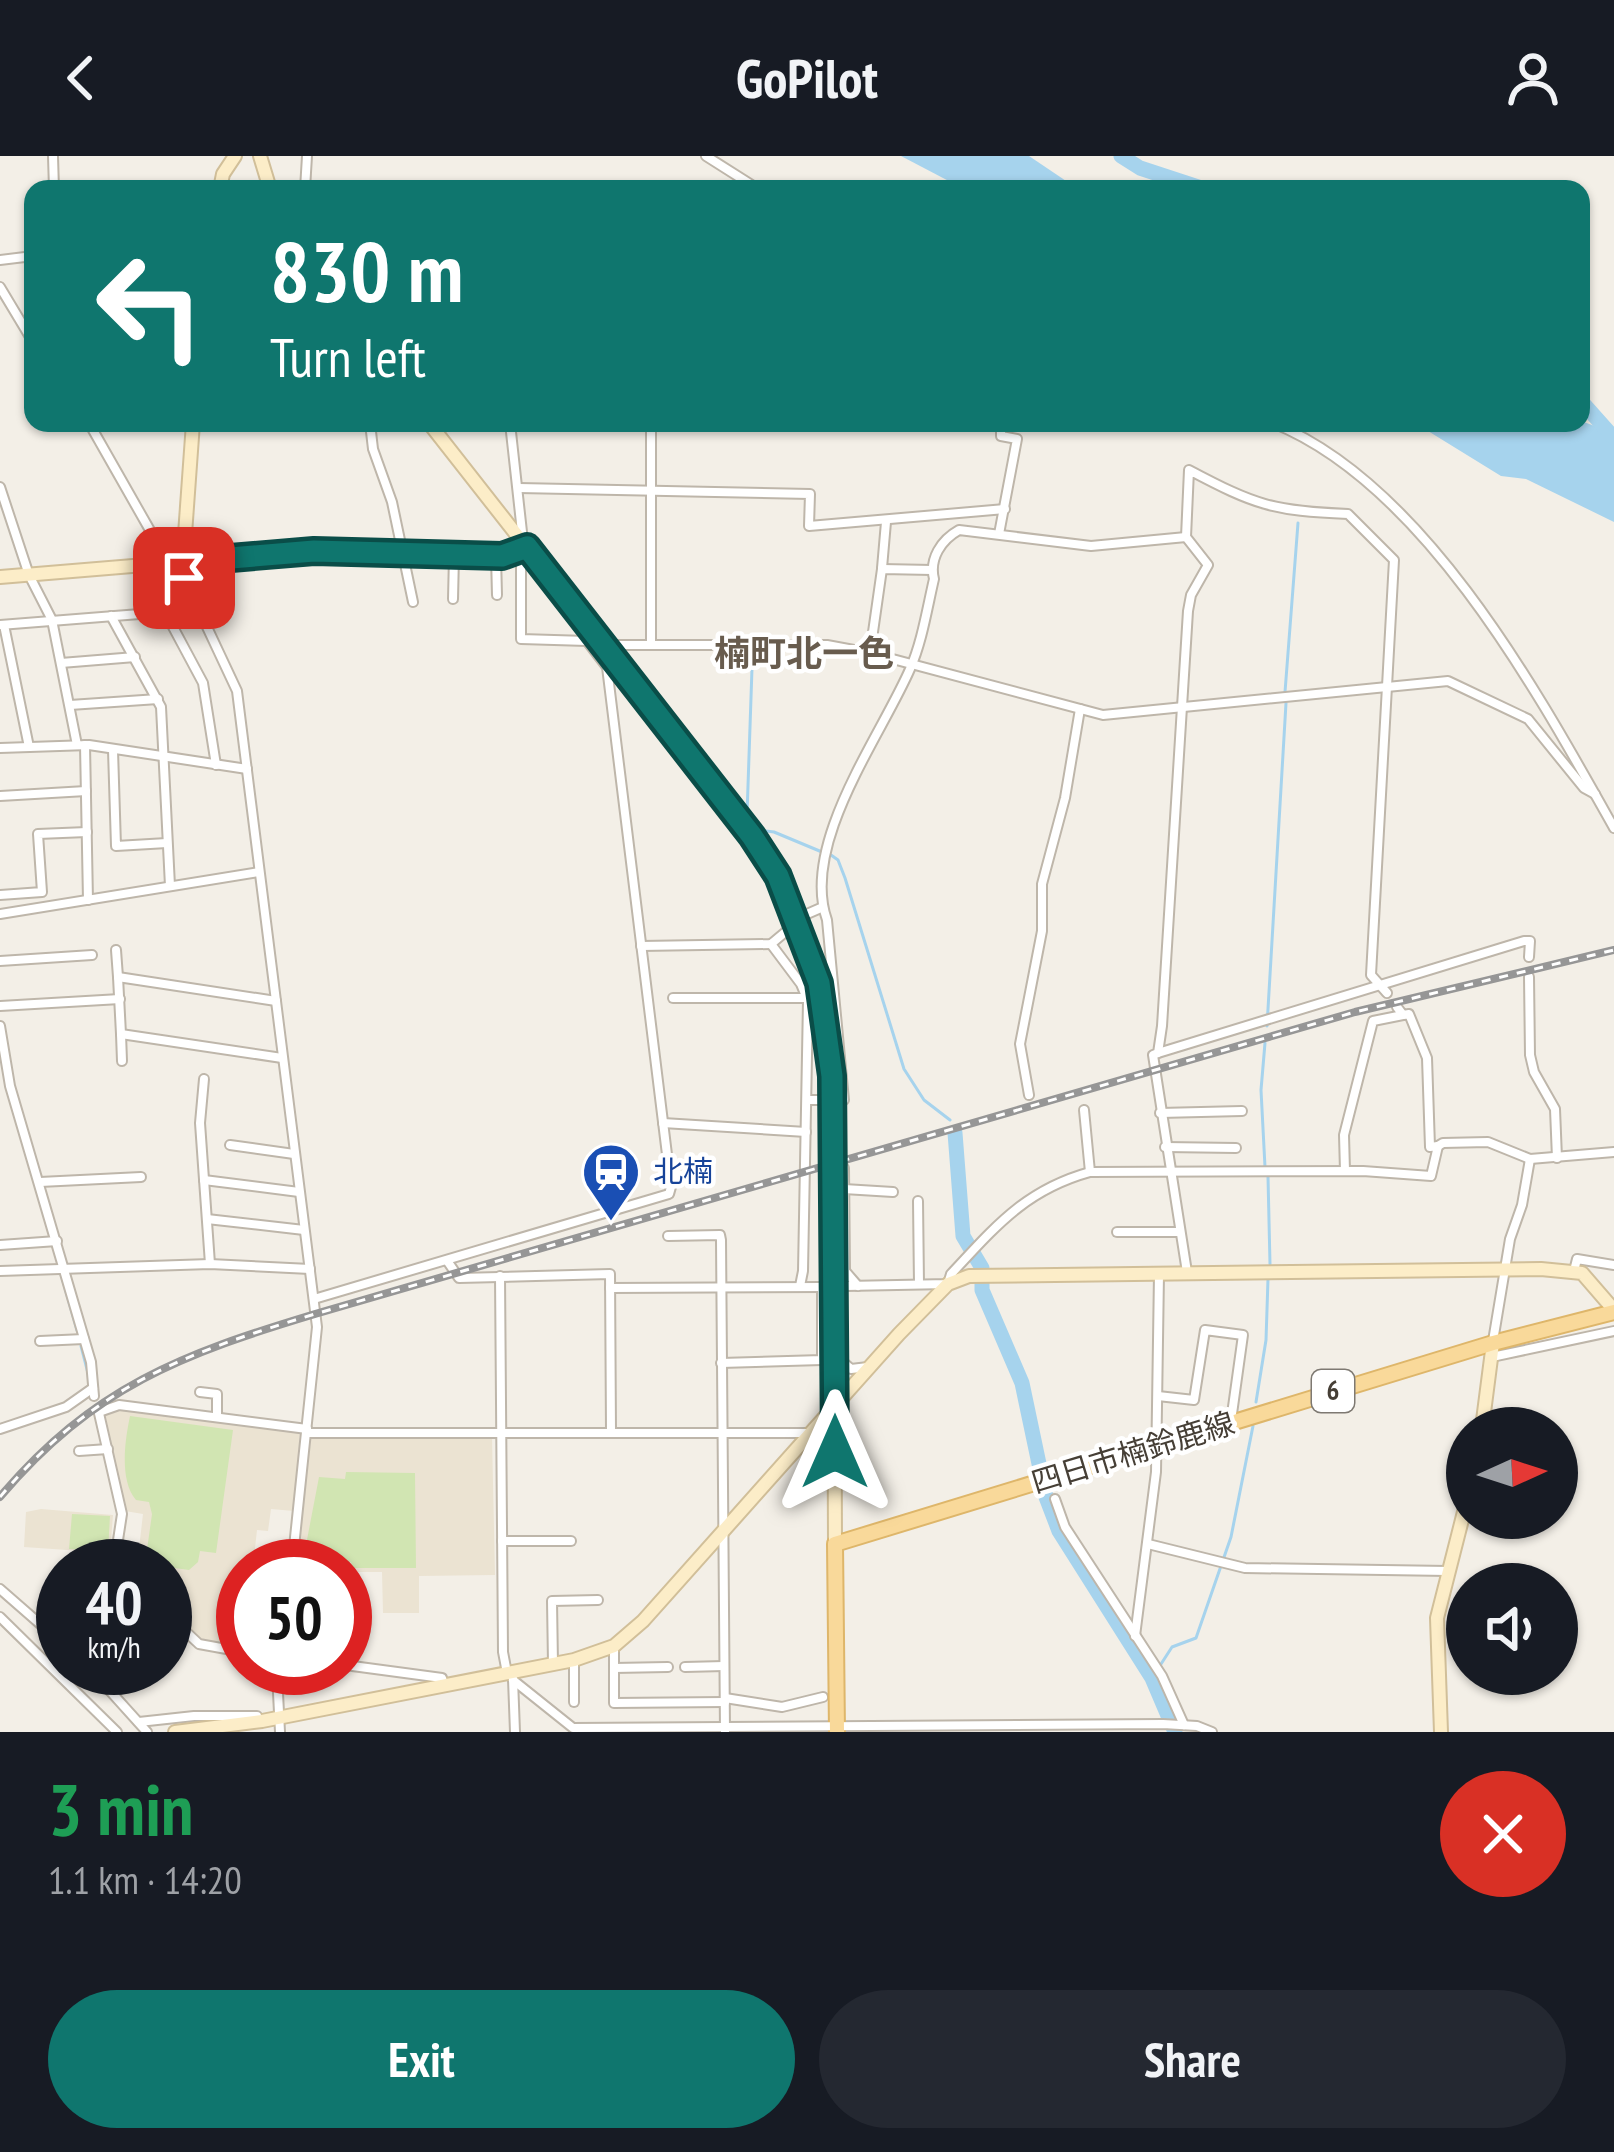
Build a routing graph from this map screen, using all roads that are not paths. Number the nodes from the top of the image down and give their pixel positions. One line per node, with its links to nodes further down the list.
1 (706, 156): 2 (street)
2 (744, 180)
3 (0, 287): 4 (street)
4 (24, 327)
5 (93, 432): 26 (street)
6 (192, 432): 26 (street)
7 (371, 432): 23 (street)
8 (436, 432): 22 (street)
9 (511, 432): 14 (street)
10 (651, 432): 15 (street)
11 (1001, 432): 16 (street)
12 (1289, 432): 57 (street)
13 (0, 487): 30 (street)
14 (519, 488): 15 (street); 22 (street)
15 (653, 494): 18 (street); 39 (street)
16 (1005, 509): 17 (street); 20 (street)
17 (957, 514): 18 (street); 19 (street)
18 (886, 522): 28 (street)
19 (958, 530): 20 (street); 29 (street)
20 (999, 534): 21 (street)
21 (1186, 537): 44 (street); 47 (street)
22 (525, 545): 25 (street); 38 (street)
23 (402, 554): 24 (street); 26 (street); 34 (street)
24 (454, 555): 25 (street); 33 (street)
25 (496, 556): 32 (street)
26 (176, 562): 30 (street); 55 (street)
27 (521, 566): 38 (street)
28 (882, 569): 29 (street); 40 (street)
29 (932, 570): 43 (street)
30 (29, 575): 31 (street); 36 (street)
31 (0, 577)
32 (496, 595)
33 (453, 599)
34 (412, 602)
35 (111, 616): 36 (street); 41 (street); 54 (street)
36 (52, 620): 37 (street); 42 (street)
37 (2, 625): 50 (street)
38 (596, 640): 39 (street); 68 (street); 70 (street)
39 (651, 644): 40 (street)
40 (870, 652): 43 (street)
41 (135, 657): 42 (street); 45 (street)
42 (61, 663): 46 (street)
43 (913, 664): 48 (street); 66 (street)
44 (1388, 686): 47 (street); 57 (street); 77 (street)
45 (158, 699): 46 (street); 53 (street)
46 (69, 705): 49 (street)
47 (1181, 708): 48 (street); 85 (street)
48 (1080, 709): 90 (street)
49 (81, 746): 50 (street); 52 (street); 56 (street)
50 (29, 747): 51 (street)
51 (0, 748)
52 (113, 749): 53 (street); 61 (street)
53 (163, 757): 54 (street); 61 (street)
54 (216, 765): 55 (street)
55 (247, 769): 62 (street)
56 (86, 791): 58 (street); 60 (street)
57 (1595, 794): 59 (street)
58 (0, 796)
59 (1614, 828)
60 (87, 832): 64 (street); 65 (street)
61 (167, 843): 63 (street)
62 (260, 872): 63 (street); 81 (street)
63 (170, 886): 65 (street)
64 (0, 895)
65 (88, 900): 67 (street)
66 (823, 907): 68 (street); 91 (street)
67 (0, 914)
68 (796, 922): 69 (street); 147 (street, bridge)
69 (771, 944): 70 (street); 79 (street)
70 (641, 946): 95 (street)
71 (116, 950): 75 (street)
72 (92, 955): 74 (street)
73 (1529, 957): 77 (street)
74 (0, 961)
75 (118, 977): 80 (street); 81 (street)
76 (1528, 977): 103 (street)
77 (1384, 989): 85 (street)
78 (673, 998): 79 (street)
79 (807, 998): 91 (street)
80 (119, 999): 82 (street); 84 (street)
81 (276, 1001): 86 (street)
82 (0, 1006)
83 (0, 1026): 89 (street)
84 (121, 1034): 86 (street); 87 (street)
85 (1158, 1053): 94 (street)
86 (282, 1058): 102 (street)
87 (122, 1060)
88 (204, 1079): 110 (street)
89 (5, 1086): 111 (street)
90 (1029, 1095)
91 (807, 1100): 96 (street)
92 (1084, 1110): 108 (street)
93 (1241, 1111): 94 (street)
94 (1160, 1113): 99 (street)
95 (663, 1123): 96 (street); 123 (street)
96 (806, 1132): 136 (street)
97 (230, 1145): 102 (street)
98 (1438, 1146): 104 (street); 107 (street); 107 (street)
99 (1166, 1147): 100 (street); 106 (street)
100 (1236, 1148)
101 (1614, 1152): 103 (street)
102 (294, 1154): 113 (street)
103 (1557, 1158): 104 (street)
104 (1530, 1159): 127 (street)
105 (844, 1168): 112 (street)
106 (1168, 1170): 107 (street); 108 (street); 119 (street)
107 (1345, 1171)
108 (1090, 1172): 135 (street)
109 (141, 1177): 111 (street)
110 (204, 1180): 113 (street); 116 (street)
111 (40, 1182): 121 (street)
112 (844, 1189): 114 (street); 138 (street)
113 (299, 1192): 117 (street)
114 (893, 1192)
115 (918, 1201): 134 (street)
116 (207, 1219): 117 (street); 124 (street)
117 (304, 1230): 128 (street)
118 (1117, 1232): 119 (street)
119 (1179, 1232): 132 (street)
120 (668, 1236): 140 (street)
121 (52, 1241): 122 (street); 126 (street)
122 (0, 1245)
123 (448, 1262): 133 (street); 141 (street)
124 (210, 1264): 126 (street); 128 (street)
125 (1614, 1265): 130 (street)
126 (59, 1266): 129 (street); 144 (street)
127 (1505, 1268): 130 (street); 132 (street); 146 (street)
128 (310, 1269): 141 (street)
129 (0, 1271)
130 (1574, 1271): 142 (street)
131 (1159, 1272): 132 (street); 135 (street); 151 (street)
132 (1186, 1272)
133 (500, 1276): 139 (street); 161 (street)
134 (920, 1284): 135 (street); 138 (street)
135 (948, 1284): 149 (street)
136 (800, 1286): 140 (street); 148 (street)
137 (846, 1286): 138 (street)
138 (858, 1286)
139 (610, 1288): 140 (street); 159 (street)
140 (721, 1288): 148 (street)
141 (314, 1299): 157 (street)
142 (1614, 1311): 146 (main road, 四日市楠鈴鹿線 / 6)
143 (1614, 1330): 146 (street)
144 (84, 1339): 145 (street); 156 (street)
145 (40, 1341)
146 (1492, 1350): 153 (street); 155 (main road, 四日市楠鈴鹿線 / 6)
147 (834, 1354): 149 (street); 152 (street)
148 (721, 1363): 158 (street)
149 (870, 1366): 152 (street)
150 (200, 1392): 154 (street)
151 (1158, 1396): 155 (street); 162 (street)
152 (836, 1406): 160 (street); 171 (street)
153 (1485, 1407)
154 (217, 1418): 157 (street); 163 (street)
155 (1231, 1422): 162 (main road, 四日市楠鈴鹿線 / 6)
156 (0, 1429)
157 (307, 1431): 161 (street); 168 (street)
158 (722, 1431): 159 (street); 160 (street); 166 (street)
159 (611, 1432): 161 (street)
160 (811, 1433): 166 (street)
161 (501, 1435): 169 (street)
162 (1156, 1445): 171 (main road, 四日市楠鈴鹿線 / 6); 172 (street)
163 (108, 1449): 164 (street); 167 (street)
164 (79, 1451)
165 (1055, 1499): 179 (street)
166 (724, 1531): 180 (street); 183 (street)
167 (120, 1539)
168 (295, 1539)
169 (502, 1541): 170 (street); 188 (street)
170 (572, 1541)
171 (835, 1544): 199 (main road)
172 (1148, 1544): 173 (street); 179 (street)
173 (1446, 1571)
174 (1446, 1582): 206 (street)
175 (0, 1589): 178 (street)
176 (598, 1600): 182 (street)
177 (0, 1617): 201 (street)
178 (36, 1620)
179 (1135, 1636): 197 (street)
180 (614, 1646): 181 (street); 186 (street)
181 (574, 1660): 182 (street); 193 (street)
182 (553, 1664): 188 (street)
183 (724, 1666): 185 (street); 192 (street)
184 (668, 1667): 186 (street)
185 (685, 1667)
186 (614, 1668): 192 (street)
187 (372, 1669): 189 (street)
188 (511, 1675): 189 (street); 200 (street); 204 (street)
189 (444, 1685): 196 (street)
190 (114, 1695): 195 (street)
191 (823, 1697): 192 (street)
192 (725, 1700): 198 (street)
193 (574, 1702)
194 (262, 1721): 195 (street); 196 (street); 203 (street)
195 (139, 1722): 202 (street)
196 (280, 1724)
197 (1182, 1725): 199 (street); 205 (street)
198 (725, 1729): 199 (street); 200 (street)
199 (837, 1729)
200 (570, 1730)
201 (117, 1732)
202 (147, 1732)
203 (175, 1732)
204 (515, 1732)
205 (1213, 1732)
206 (1441, 1732)

